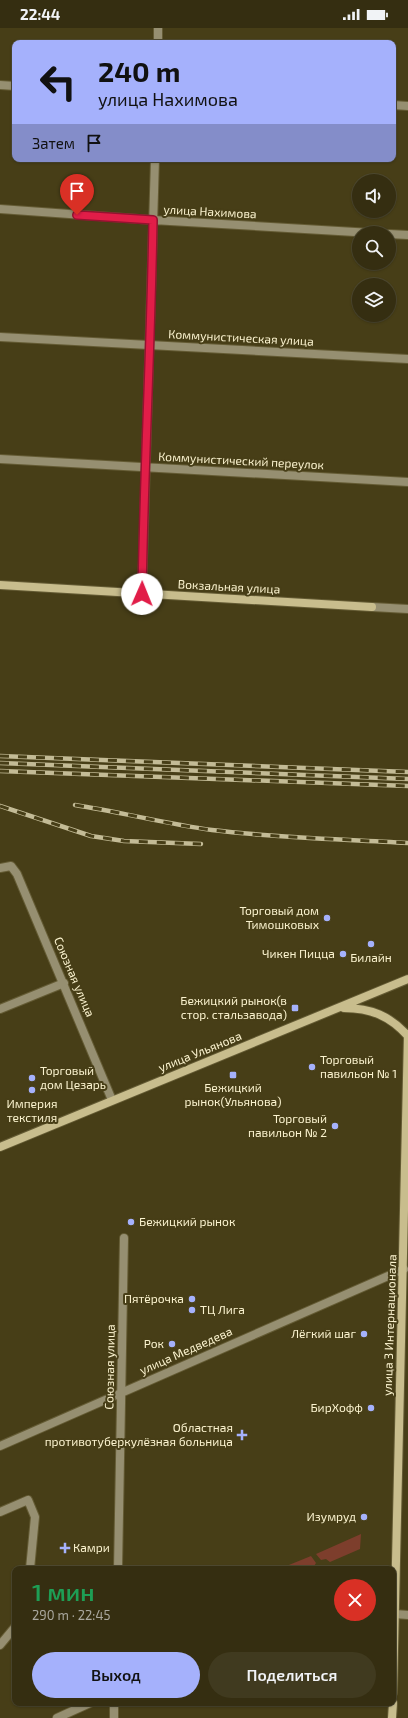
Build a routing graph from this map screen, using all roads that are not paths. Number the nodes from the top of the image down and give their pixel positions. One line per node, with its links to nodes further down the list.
1 (158, 28): 2 (street)
2 (158, 40)
3 (0, 85): 4 (street)
4 (12, 86)
5 (396, 105): 6 (street)
6 (408, 106)
7 (155, 162): 9 (street)
8 (0, 209): 9 (street, улица Нахимова)
9 (153, 220): 10 (street, улица Нахимова); 14 (street)
10 (352, 232)
11 (396, 234): 12 (street)
12 (408, 235)
13 (0, 337): 14 (street, Коммунистическая улица)
14 (151, 345): 15 (street, Коммунистическая улица); 17 (street)
15 (408, 359)
16 (0, 459): 17 (street, Коммунистический переулок)
17 (144, 467): 18 (street, Коммунистический переулок); 20 (street)
18 (408, 482)
19 (0, 585): 20 (main road, Вокзальная улица)
20 (142, 594): 21 (main road, Вокзальная улица)
21 (372, 607): 22 (street, Вокзальная улица)
22 (408, 609)
23 (0, 868): 25 (street, Союзная улица)
24 (408, 979): 26 (main road, улица Ульянова)
25 (64, 982): 27 (street); 29 (street, Союзная улица)
26 (339, 1008): 28 (main road, улица 3 Интернационала); 29 (main road, улица Ульянова)
27 (0, 1009)
28 (408, 1035): 32 (main road, улица 3 Интернационала)
29 (112, 1100): 30 (main road, улица Ульянова)
30 (0, 1147)
31 (124, 1238): 33 (street, Союзная улица)
32 (404, 1269): 33 (street, улица Медведева); 38 (main road, улица 3 Интернационала)
33 (121, 1393): 34 (street, улица Медведева); 37 (street, Союзная улица)
34 (0, 1446)
35 (0, 1512): 36 (street)
36 (30, 1566)
37 (118, 1566)
38 (395, 1566)
39 (396, 1614): 40 (street)
40 (408, 1615)
41 (12, 1631): 42 (street)
42 (0, 1645)
43 (83, 1706): 46 (street)
44 (114, 1706): 47 (street)
45 (393, 1706): 48 (main road)
46 (57, 1718)
47 (114, 1718)
48 (392, 1718)

